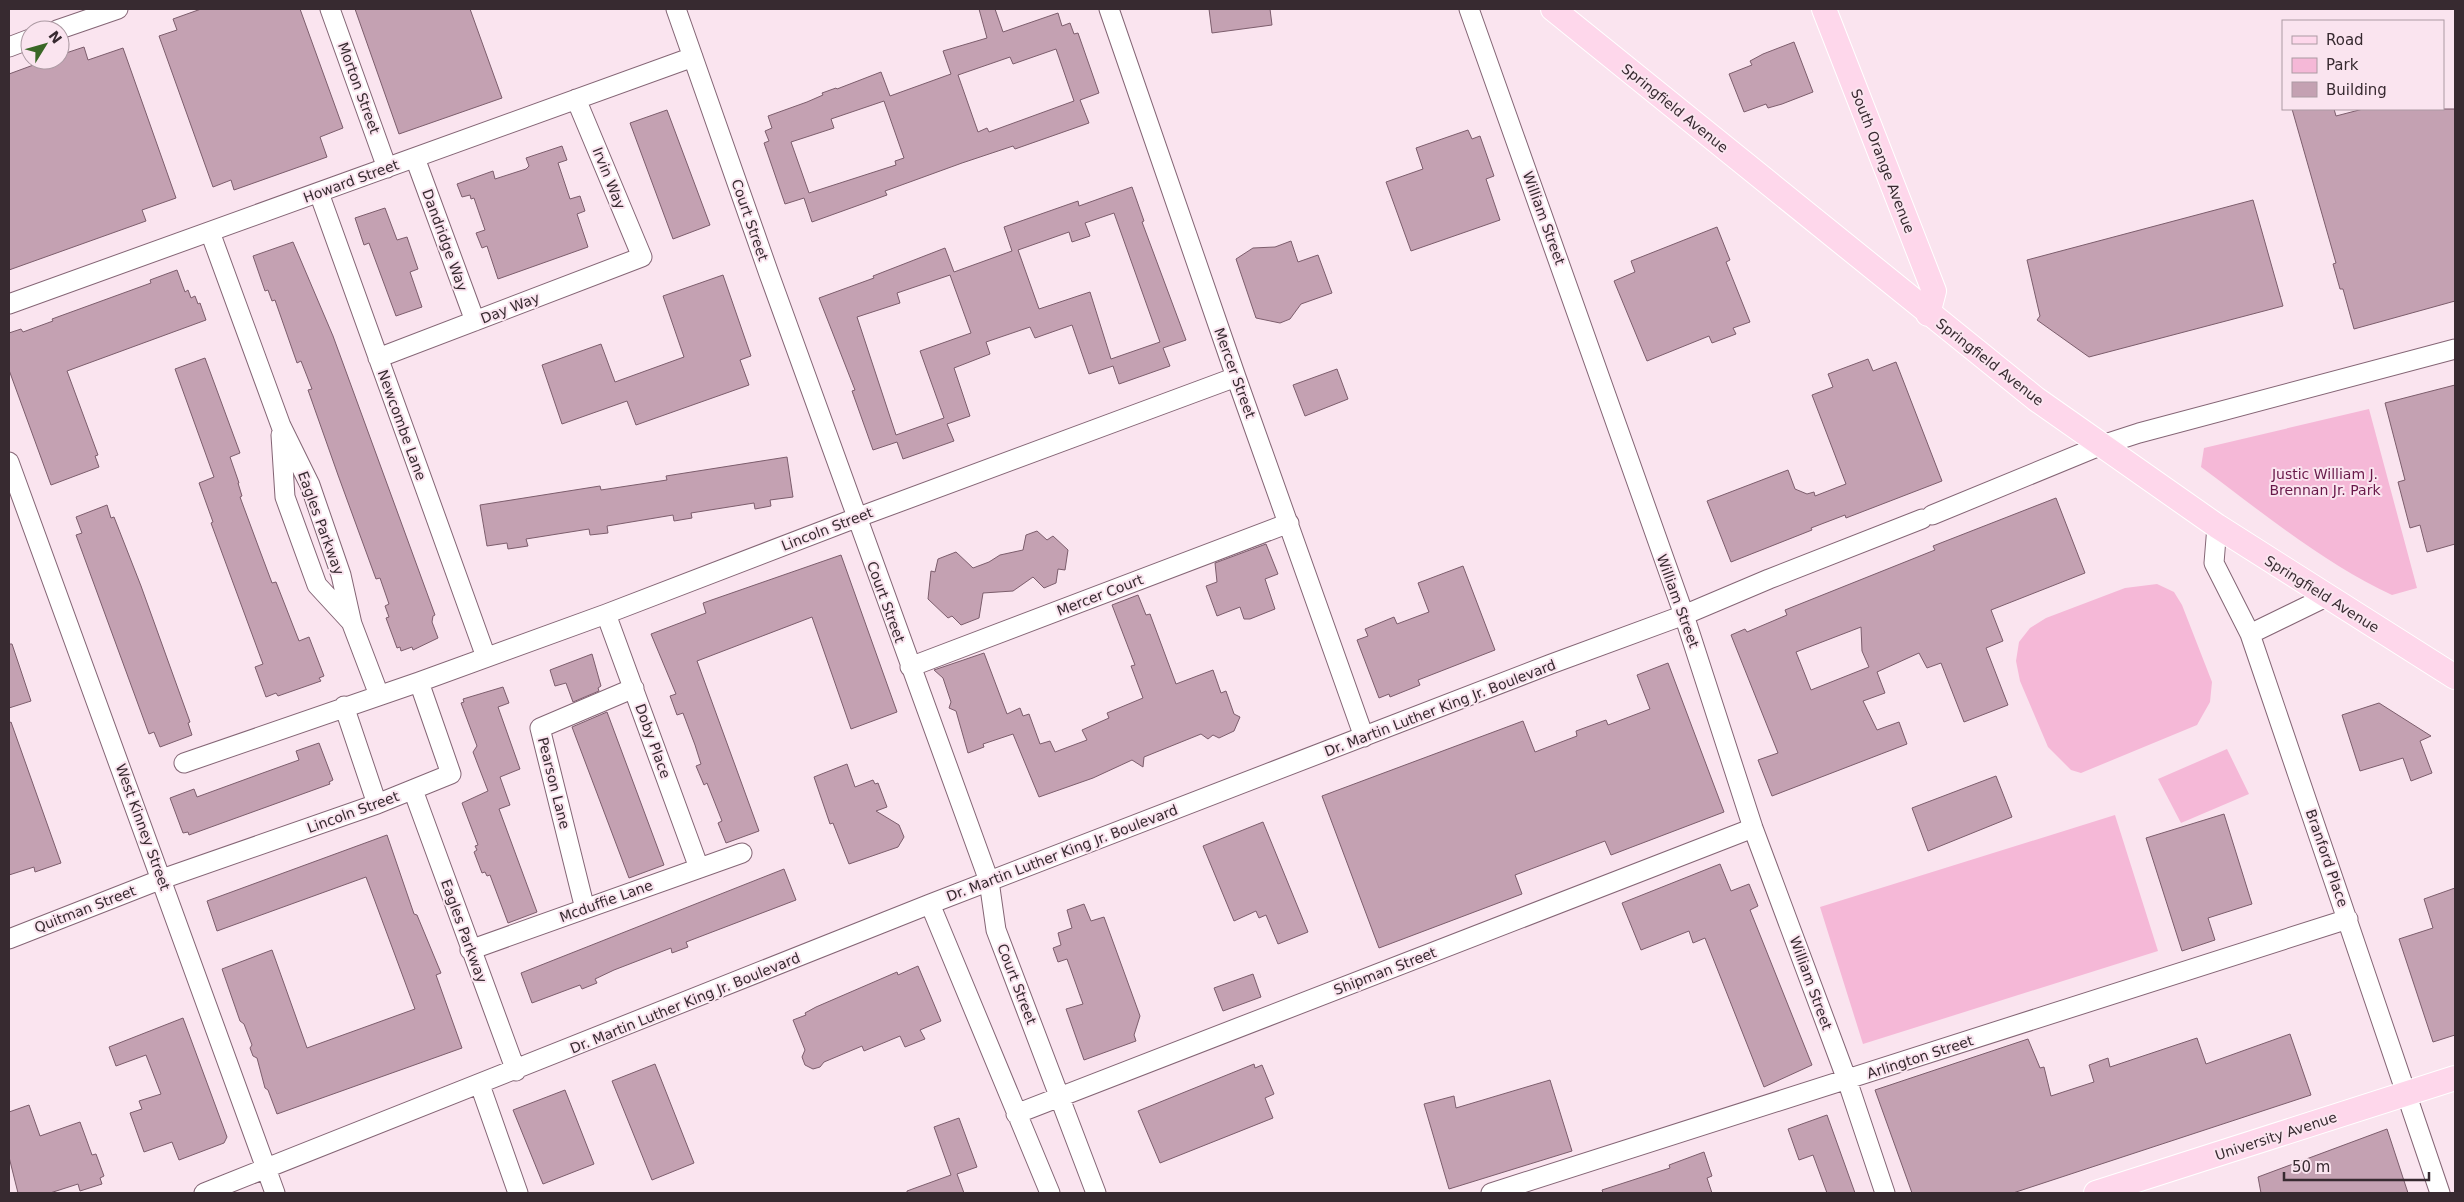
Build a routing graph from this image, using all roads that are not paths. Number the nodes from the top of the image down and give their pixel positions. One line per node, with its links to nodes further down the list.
1 (118, 9): 8 (street)
2 (330, 9): 12 (street, Morton Street)
3 (676, 9): 9 (street, Court Street)
4 (1109, 9): 21 (street, Mercer Street)
5 (1469, 9): 30 (street, William Street)
6 (1553, 9): 17 (main road, Springfield Avenue)
7 (1824, 9): 17 (main road, South Orange Avenue)
8 (70, 26)
9 (693, 57): 10 (street, Howard Street); 25 (street, Court Street)
10 (576, 99): 11 (street, Howard Street); 15 (street, Irvin Way)
11 (415, 158): 12 (street, Howard Street); 18 (street, Dandridge Way)
12 (387, 168): 13 (street, Howard Street)
13 (319, 193): 14 (street, Howard Street); 20 (street, Newcombe Lane)
14 (210, 232): 16 (street, Howard Street); 22 (street, Eagles Parkway)
15 (642, 258): 18 (street, Day Way)
16 (9, 304)
17 (1928, 314): 23 (main road, Springfield Avenue)
18 (475, 321): 20 (street, Day Way)
19 (2455, 350): 23 (street, Dr. Martin Luther King Jr. Boulevard)
20 (378, 358): 33 (street, Newcombe Lane)
21 (1236, 377): 25 (street, Lincoln Street); 26 (street, Mercer Street)
22 (281, 426): 31 (street, Eagles Parkway); 31 (street, Eagles Parkway)
23 (2102, 445): 27 (main road, Springfield Avenue); 30 (street, Dr. Martin Luther King Jr. Boulevard)
24 (9, 462): 47 (street, West Kinney Street)
25 (856, 518): 29 (street, Lincoln Street); 34 (street, Court Street)
26 (1289, 523): 34 (street, Mercer Court); 40 (street, Mercer Street)
27 (2217, 526): 28 (main road, Springfield Avenue); 32 (street, Branford Place)
28 (2326, 596): 32 (street); 35 (main road, Springfield Avenue)
29 (606, 614): 33 (street, Lincoln Street); 37 (street, Doby Place)
30 (1684, 615): 40 (street, Dr. Martin Luther King Jr. Boulevard); 44 (street, William Street)
31 (352, 624): 38 (street, Eagles Parkway)
32 (2250, 634): 51 (street, Branford Place)
33 (486, 657): 36 (street, Lincoln Street)
34 (910, 667): 48 (street, Court Street)
35 (2455, 677)
36 (419, 682): 38 (street, Lincoln Street); 42 (street, Lincoln Street)
37 (634, 688): 46 (street, Doby Place); 50 (street, Pearson Lane)
38 (379, 695): 39 (street, Lincoln Street)
39 (344, 706): 41 (street, Lincoln Street); 43 (street)
40 (1364, 737): 48 (street, Dr. Martin Luther King Jr. Boulevard)
41 (184, 763)
42 (413, 790): 43 (street, Lincoln Street); 53 (street, Eagles Parkway)
43 (377, 804): 47 (street, Lincoln Street)
44 (1754, 828): 56 (street, William Street); 59 (street, Shipman Street)
45 (742, 853): 46 (street, Mcduffie Lane)
46 (699, 868): 50 (street, Mcduffie Lane)
47 (162, 879): 52 (street, Quitman Street); 61 (street, West Kinney Street)
48 (989, 881): 49 (street, Dr. Martin Luther King Jr. Boulevard); 59 (street, Court Street)
49 (930, 904): 54 (street, Dr. Martin Luther King Jr. Boulevard); 60 (street)
50 (585, 909): 53 (street, Mcduffie Lane)
51 (2348, 919): 56 (street, Arlington Street); 58 (street, Branford Place)
52 (9, 939)
53 (470, 950): 54 (street, Eagles Parkway)
54 (516, 1071): 57 (street, Dr. Martin Luther King Jr. Boulevard)
55 (2455, 1078): 58 (main road, University Avenue)
56 (1847, 1080): 67 (street, Arlington Street); 68 (street, William Street)
57 (480, 1084): 61 (street, Dr. Martin Luther King Jr. Boulevard); 64 (street)
58 (2407, 1093): 69 (main road, University Avenue); 70 (street, Branford Place)
59 (1060, 1098): 60 (street, Shipman Street); 66 (street, Court Street)
60 (1016, 1114): 65 (street)
61 (266, 1168): 62 (street, Dr. Martin Luther King Jr. Boulevard); 63 (street, West Kinney Street)
62 (204, 1193)
63 (275, 1193)
64 (518, 1193)
65 (1050, 1193)
66 (1096, 1193)
67 (1491, 1193)
68 (1885, 1193)
69 (2096, 1193)
70 (2440, 1193)

